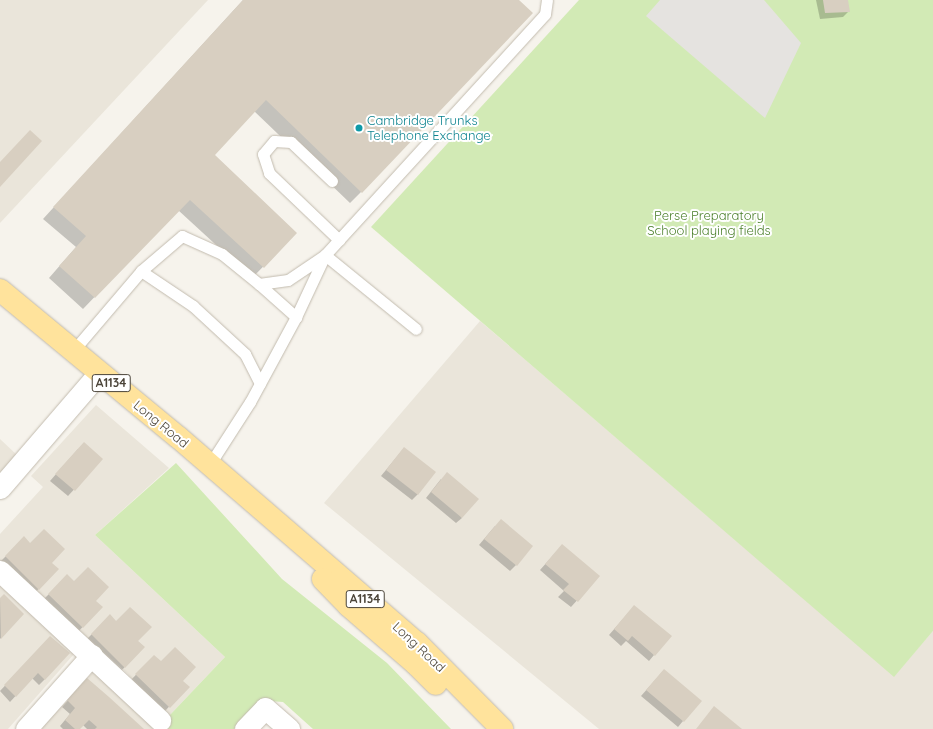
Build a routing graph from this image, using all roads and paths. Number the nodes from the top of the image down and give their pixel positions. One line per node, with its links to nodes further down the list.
1 (547, 0): 3 (lane)
2 (332, 180): 3 (lane)
3 (339, 240): 4 (lane)
4 (325, 255): 6 (lane); 8 (lane); 9 (lane)
5 (141, 271): 6 (lane); 10 (lane); 12 (lane)
6 (259, 284): 8 (lane)
7 (0, 290): 10 (main road, Long Road / A1134)
8 (296, 317): 12 (lane)
9 (416, 329)
10 (73, 351): 11 (main road, Long Road / A1134)
11 (99, 373): 13 (main road, Long Road / A1134); 14 (street)
12 (260, 383): 13 (lane)
13 (216, 470): 21 (main road, Long Road / A1134); 22 (main road, Long Road / A1134)
14 (0, 488)
15 (0, 571): 16 (street)
16 (92, 656): 17 (street); 18 (street)
17 (160, 720)
18 (26, 729)
19 (245, 729): 20 (street)
20 (289, 729)
21 (481, 729)
22 (502, 729)

